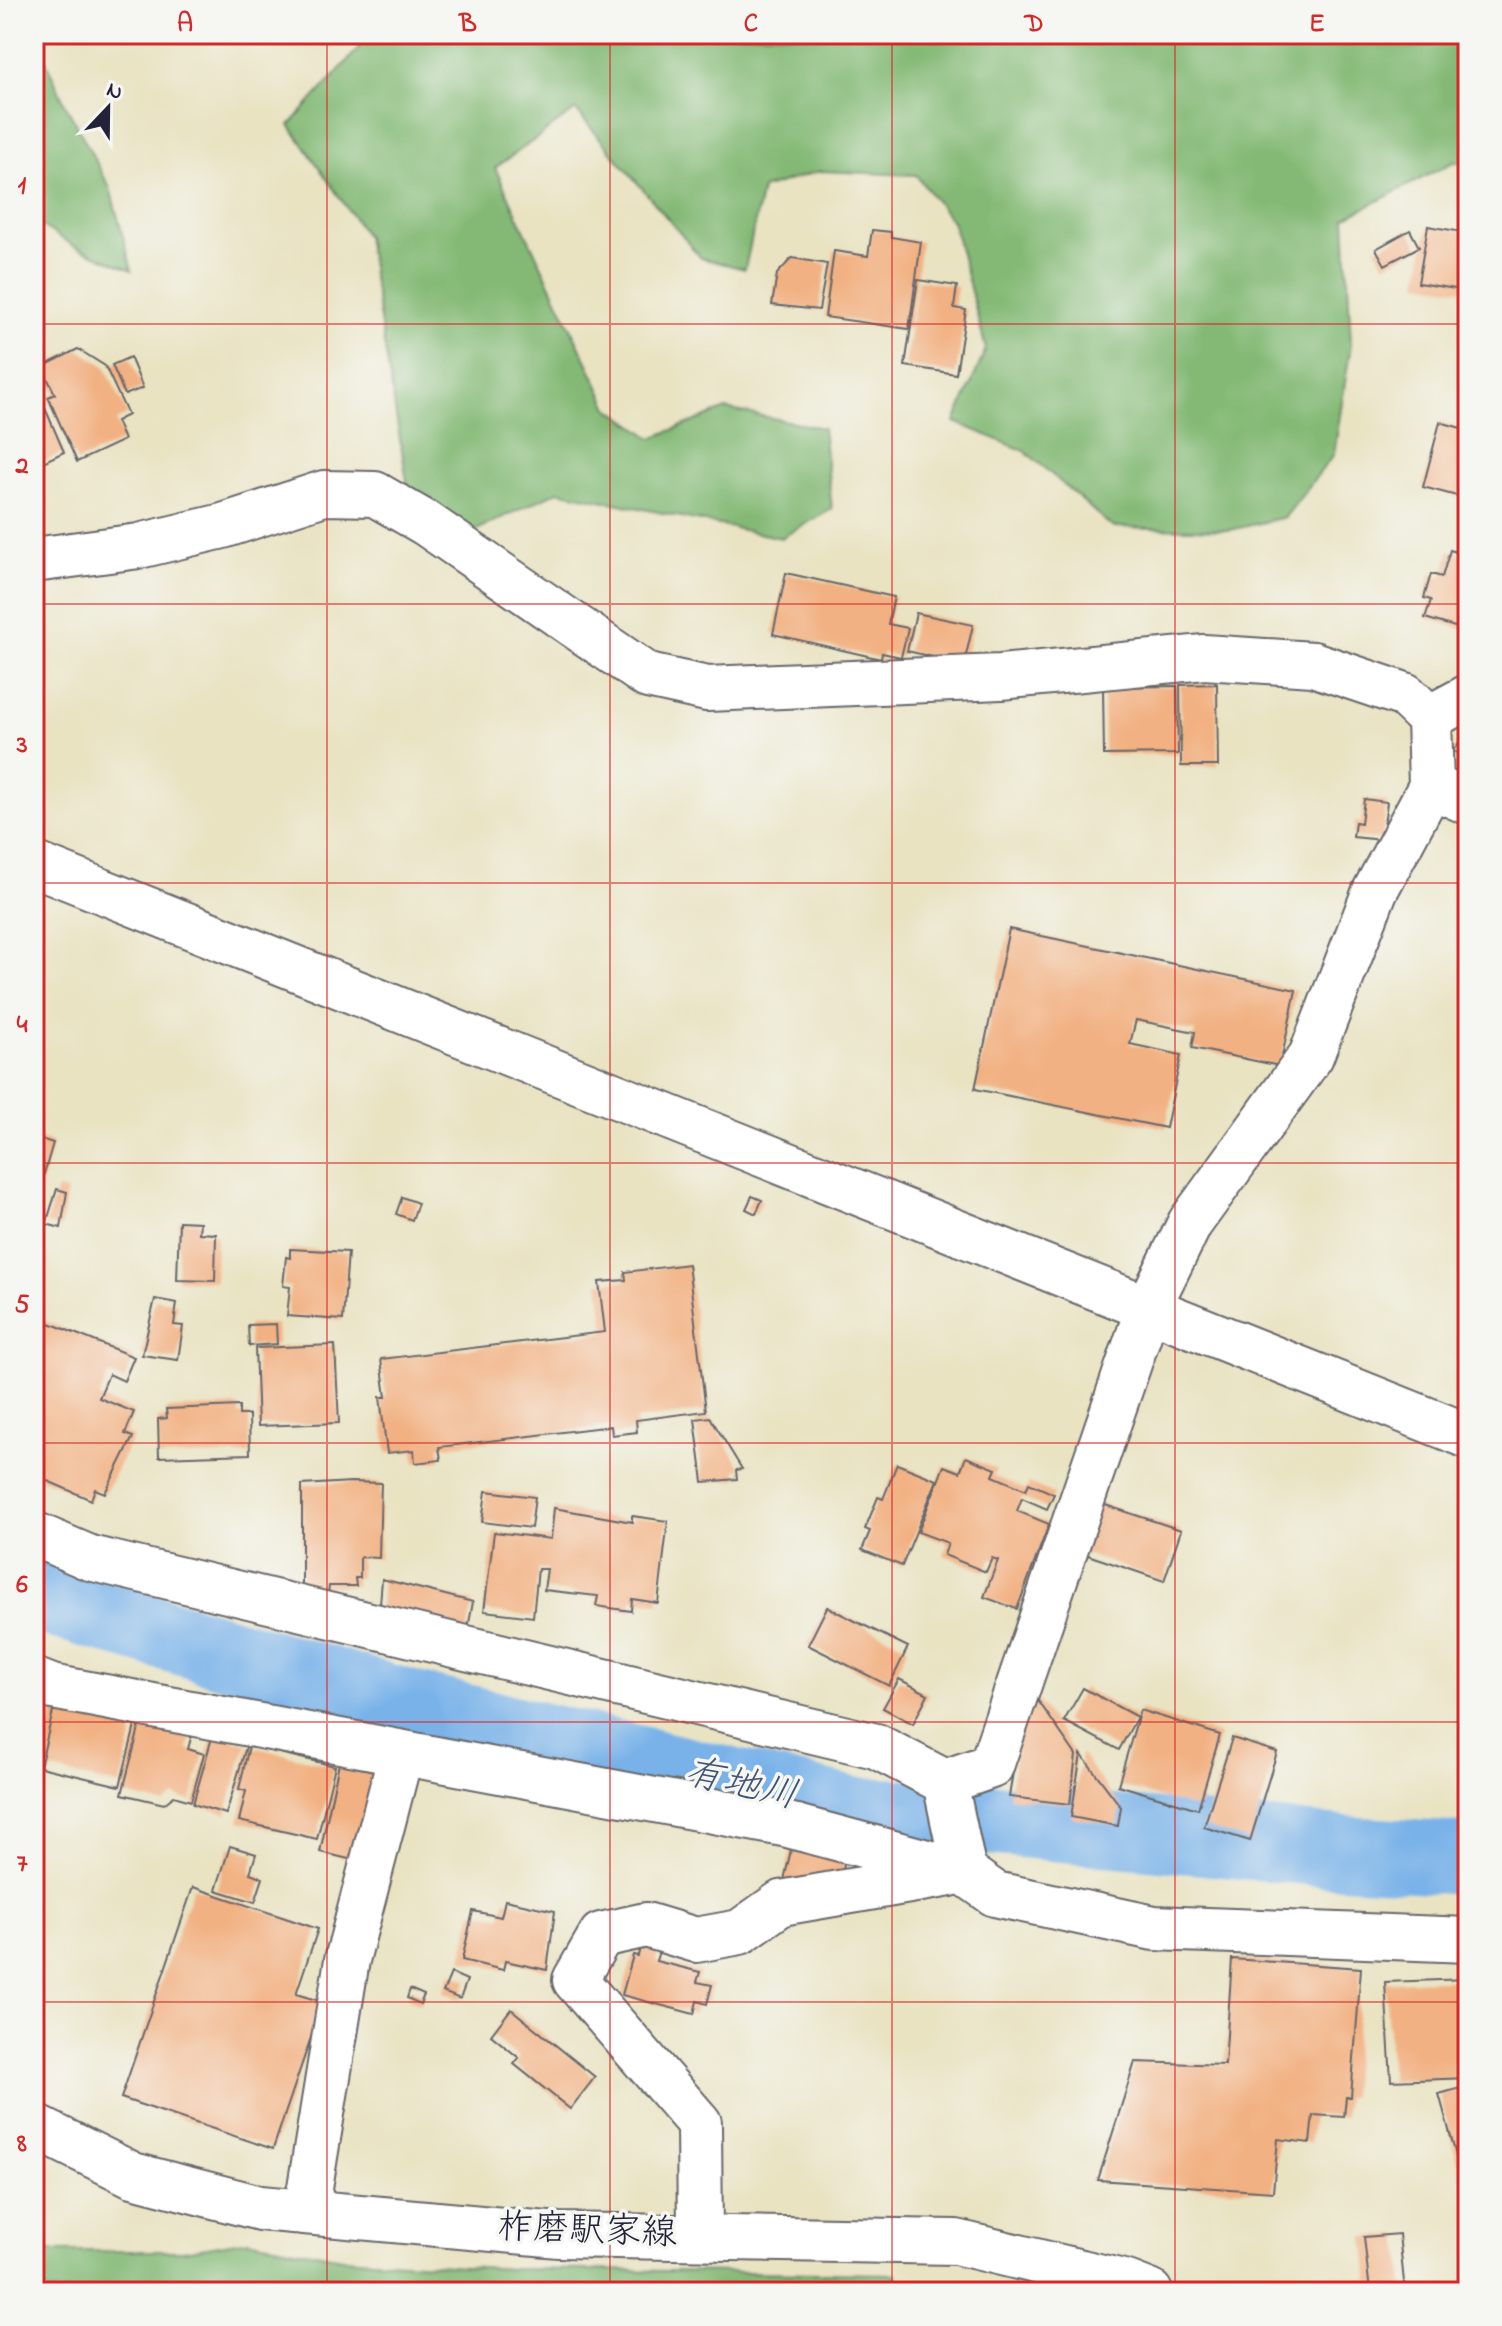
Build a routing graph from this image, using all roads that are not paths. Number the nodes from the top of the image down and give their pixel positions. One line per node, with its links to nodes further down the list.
1 (34, 560): 3 (street)
2 (1468, 697): 3 (street)
3 (1429, 718): 4 (street)
4 (1449, 794): 6 (street)
5 (34, 864): 6 (street)
6 (1148, 1308): 7 (street); 11 (street)
7 (1468, 1436)
8 (34, 1534): 11 (street)
9 (34, 1680): 10 (street)
10 (401, 1753): 12 (street); 15 (street)
11 (945, 1782): 12 (street)
12 (964, 1872): 13 (street); 16 (street)
13 (1468, 1940)
14 (34, 2126): 15 (street, 柞磨駅家線)
15 (306, 2212): 16 (street, 柞磨駅家線)
16 (700, 2237): 17 (street, 柞磨駅家線)
17 (1150, 2292)

